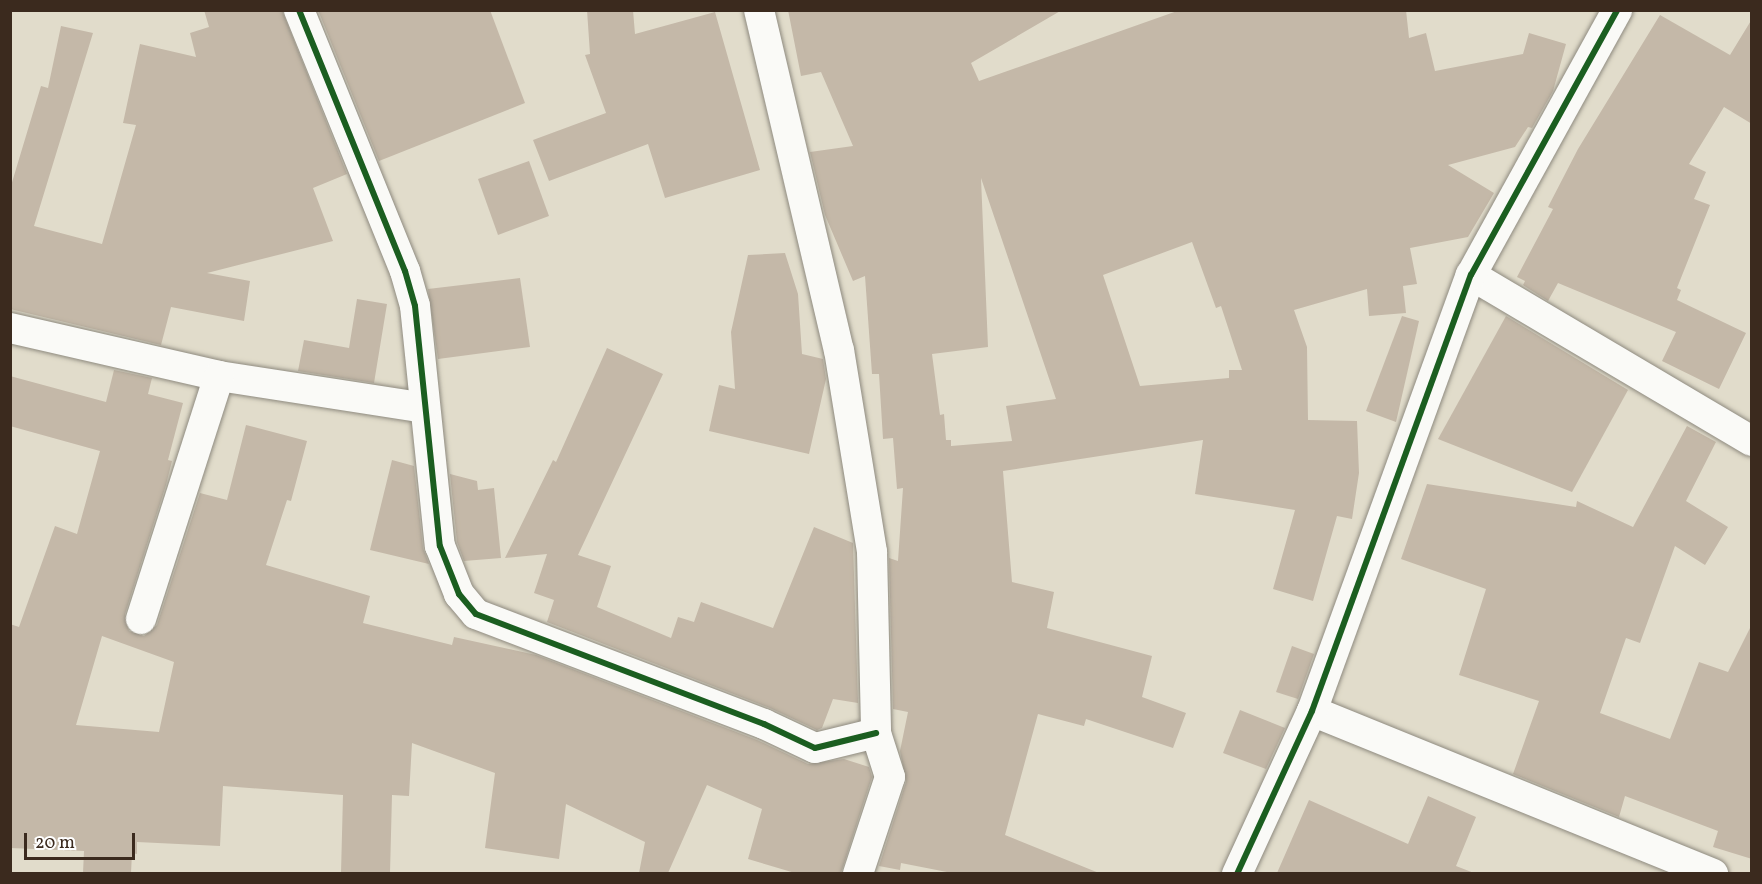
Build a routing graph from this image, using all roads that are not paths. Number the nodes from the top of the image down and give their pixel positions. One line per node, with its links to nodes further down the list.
1 (299, 10): 7 (street)
2 (759, 10): 11 (street)
3 (1617, 10): 4 (street)
4 (1471, 275): 8 (street); 10 (street)
5 (10, 328): 6 (street)
6 (219, 376): 7 (street); 9 (street)
7 (425, 408): 11 (street)
8 (1752, 441)
9 (141, 619)
10 (1312, 711): 12 (street); 14 (street)
11 (876, 733): 13 (street)
12 (1646, 861): 15 (street)
13 (858, 873)
14 (1237, 873)
15 (1713, 873)

